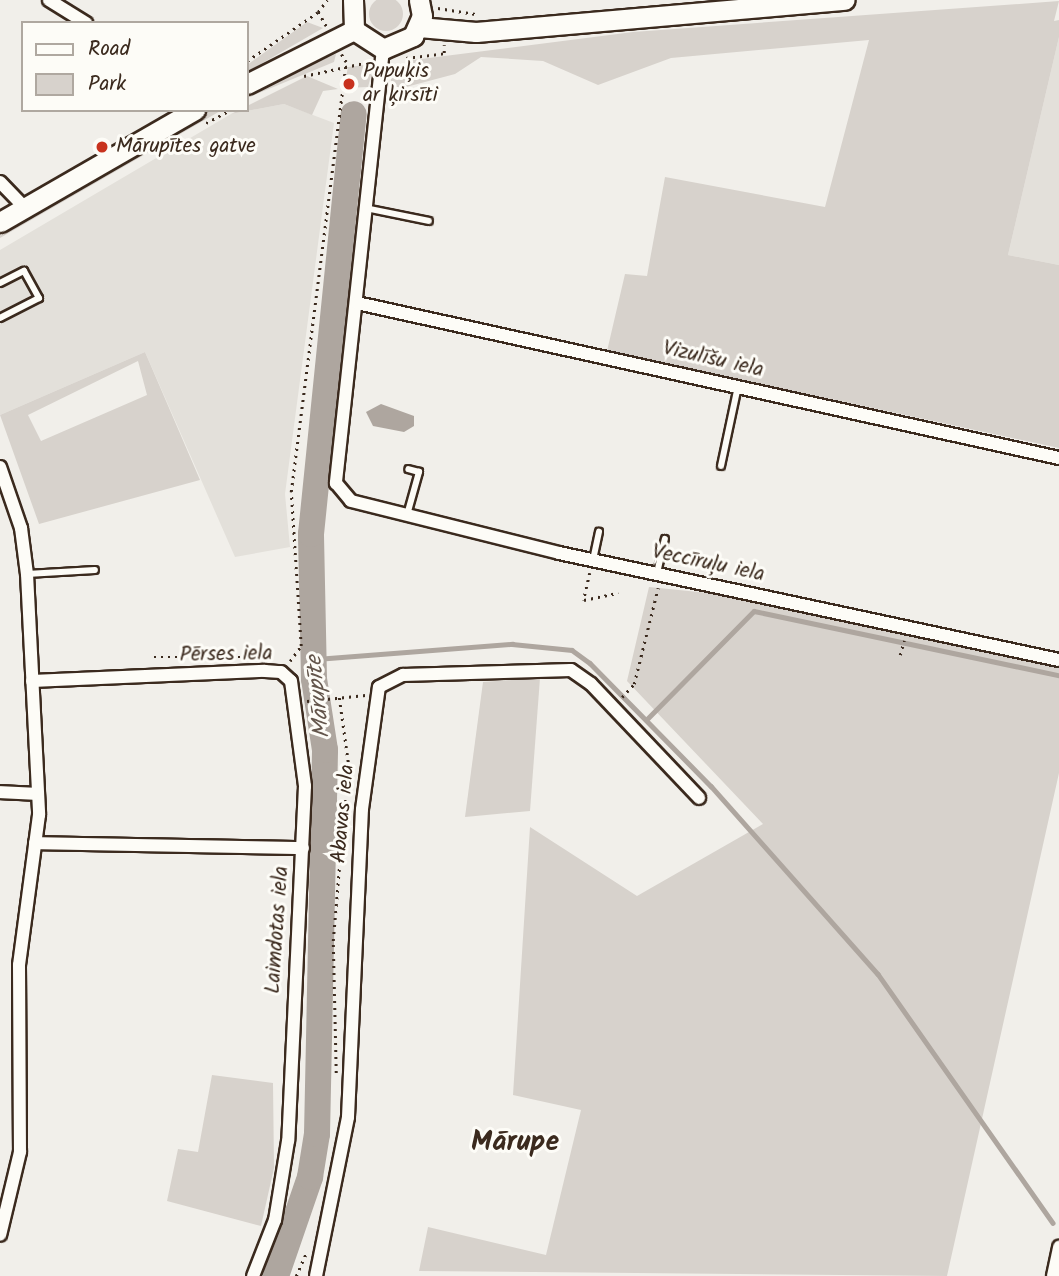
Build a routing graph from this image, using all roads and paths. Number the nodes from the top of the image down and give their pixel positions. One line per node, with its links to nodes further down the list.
1 (49, 0): 10 (street)
2 (327, 0): 8 (path)
3 (353, 0): 13 (main road)
4 (419, 0): 12 (main road)
5 (432, 0): 7 (path)
6 (845, 0): 14 (main road)
7 (447, 9): 9 (path); 14 (path)
8 (318, 12): 11 (path); 17 (path)
9 (481, 15)
10 (83, 21)
11 (326, 26)
12 (419, 27): 14 (main road); 16 (main road)
13 (354, 30): 16 (main road); 20 (main road)
14 (445, 31): 16 (path)
15 (340, 53): 18 (path)
16 (383, 55): 18 (path); 24 (street)
17 (248, 60)
18 (346, 62): 19 (path); 46 (path)
19 (299, 77)
20 (248, 83)
21 (191, 112): 23 (main road)
22 (0, 182): 23 (street)
23 (24, 207): 26 (main road)
24 (370, 209): 25 (lane); 28 (street)
25 (429, 221)
26 (0, 222)
27 (0, 283): 29 (lane)
28 (357, 303): 30 (street, Vizulīšu iela); 35 (street, Veccīruļu iela)
29 (0, 318)
30 (738, 386): 31 (street, Vizulīšu iela); 32 (lane)
31 (1059, 458)
32 (721, 466)
33 (0, 467): 40 (street)
34 (408, 469): 35 (lane)
35 (407, 515): 38 (street, Veccīruļu iela)
36 (600, 532): 38 (lane)
37 (665, 539): 41 (lane)
38 (593, 560): 41 (street, Veccīruļu iela); 42 (path)
39 (95, 570): 40 (lane)
40 (27, 574): 47 (street)
41 (659, 574): 45 (street, Veccīruļu iela); 51 (path)
42 (618, 593)
43 (905, 636): 44 (path)
44 (900, 654)
45 (1059, 660)
46 (281, 672): 47 (street, Pērses iela); 56 (street, Pērses iela)
47 (32, 681): 53 (street)
48 (375, 694): 49 (path); 54 (street); 63 (street, Abavas iela)
49 (338, 697): 50 (path); 57 (path)
50 (306, 701)
51 (618, 701)
52 (0, 792): 53 (street)
53 (38, 794): 55 (street)
54 (699, 798)
55 (35, 843): 56 (street, Laimdotas iela); 58 (street)
56 (303, 848): 61 (street, Laimdotas iela)
57 (337, 1085)
58 (0, 1234)
59 (312, 1238): 62 (path)
60 (1059, 1247): 64 (street)
61 (253, 1276)
62 (296, 1276)
63 (316, 1276)
64 (1053, 1276)

